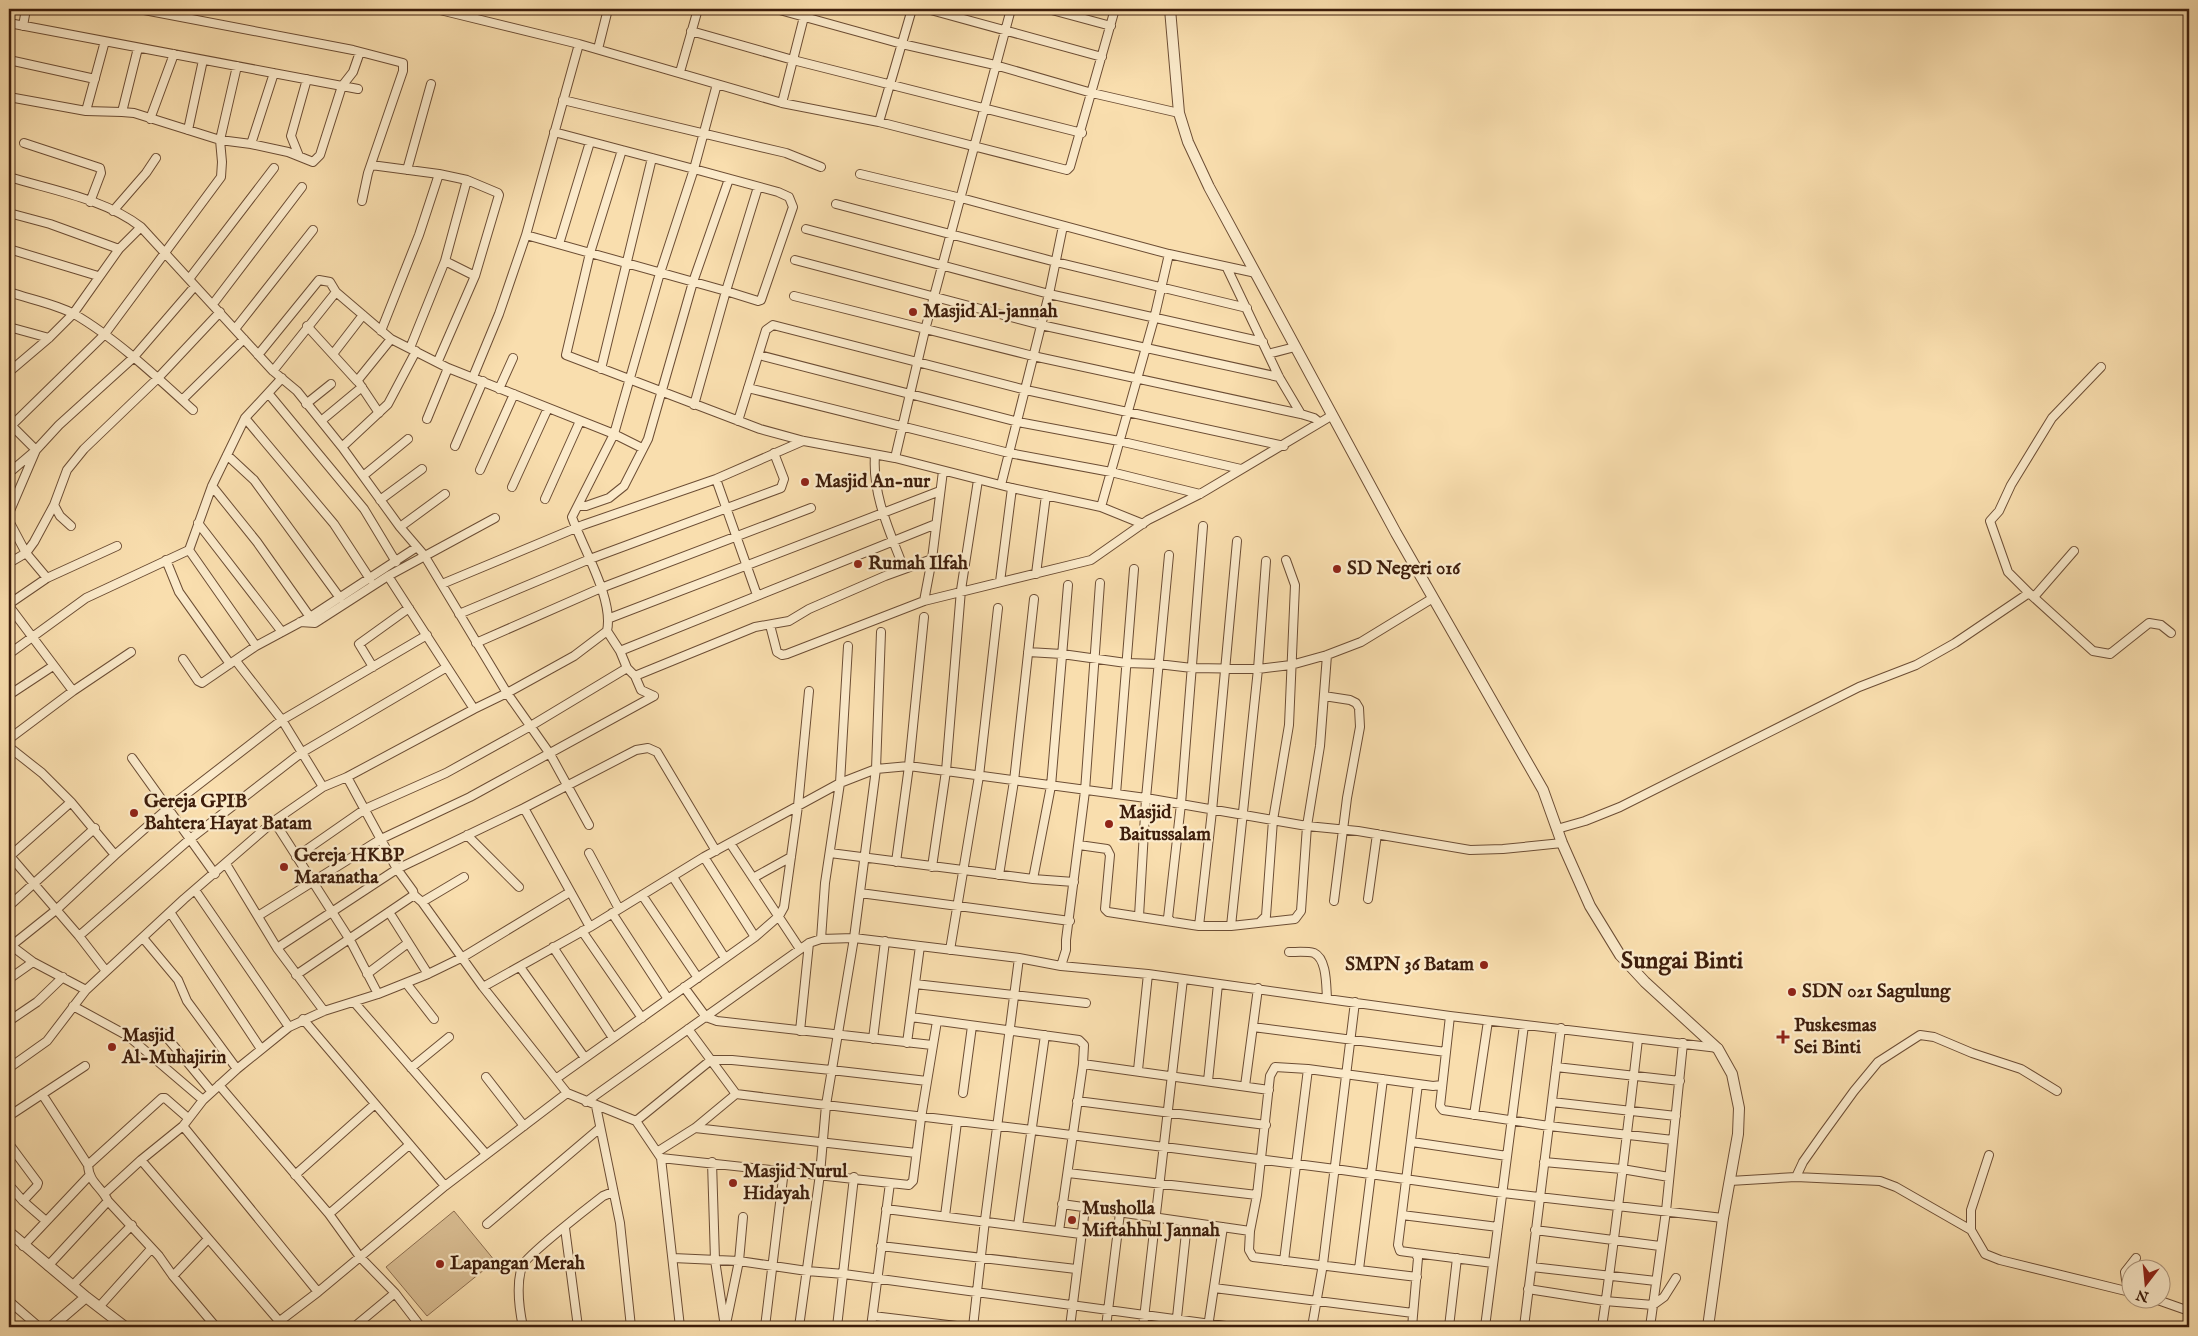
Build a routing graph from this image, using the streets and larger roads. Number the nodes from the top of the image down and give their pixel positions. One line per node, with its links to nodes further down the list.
1 (26, 9): 15 (street)
2 (139, 9): 24 (street)
3 (436, 9): 20 (street)
4 (608, 9): 23 (street)
5 (698, 9): 17 (street)
6 (776, 9): 13 (street)
7 (912, 9): 21 (street)
8 (927, 9): 18 (street)
9 (1011, 9): 18 (street)
10 (1048, 9): 16 (street)
11 (1115, 9): 16 (street)
12 (1170, 9): 48 (street)
13 (805, 13): 21 (street); 29 (street)
14 (9, 23): 15 (street)
15 (22, 26): 19 (street)
16 (1111, 26): 26 (street)
17 (691, 31): 29 (street); 32 (street)
18 (1005, 31): 26 (street); 30 (street)
19 (105, 41): 22 (street); 34 (street)
20 (579, 44): 23 (street); 43 (street)
21 (902, 44): 30 (street); 38 (street)
22 (138, 48): 25 (street); 47 (street)
23 (598, 49): 32 (street)
24 (360, 52): 39 (street); 64 (street)
25 (174, 54): 28 (street); 49 (street)
26 (1102, 58): 41 (street)
27 (9, 60): 34 (street)
28 (203, 60): 31 (street); 51 (street)
29 (793, 60): 38 (street); 44 (street)
30 (995, 65): 41 (street); 45 (street)
31 (237, 66): 33 (street); 55 (street)
32 (680, 72): 37 (street)
33 (274, 73): 35 (street); 58 (street)
34 (95, 79): 46 (street)
35 (307, 79): 39 (street); 61 (street)
36 (431, 84): 68 (street)
37 (718, 84): 44 (street); 54 (street)
38 (890, 85): 45 (street); 50 (street)
39 (342, 86): 40 (street); 61 (street)
40 (358, 89)
41 (1092, 93): 48 (street); 53 (street)
42 (9, 97): 46 (street)
43 (563, 100): 52 (street); 54 (street)
44 (782, 103): 50 (street)
45 (986, 107): 53 (street); 59 (street)
46 (86, 111): 47 (street)
47 (122, 112): 49 (street)
48 (1179, 113): 101 (street)
49 (150, 118): 51 (street)
50 (879, 122): 59 (street)
51 (188, 130): 55 (street)
52 (554, 132): 56 (street); 87 (street)
53 (1082, 133): 59 (street)
54 (704, 134): 65 (street); 67 (street)
55 (220, 140): 58 (street); 91 (street)
56 (590, 142): 60 (street); 88 (street)
57 (24, 143): 78 (street)
58 (251, 144): 61 (street)
59 (974, 147): 76 (street)
60 (622, 150): 63 (street); 92 (street)
61 (299, 156)
62 (156, 158): 80 (street)
63 (652, 158): 67 (street); 97 (street)
64 (371, 165): 68 (street); 77 (street)
65 (821, 166)
66 (274, 168): 104 (street)
67 (694, 169): 72 (street); 100 (street)
68 (407, 170): 69 (street)
69 (439, 174): 73 (street); 125 (street)
70 (860, 174): 76 (street)
71 (9, 177): 78 (street)
72 (729, 179): 75 (street); 105 (street)
73 (467, 180): 95 (street); 103 (street)
74 (302, 187): 114 (street)
75 (758, 187): 108 (street); 108 (street)
76 (961, 198): 82 (street); 86 (street)
77 (362, 201)
78 (90, 202): 80 (street)
79 (836, 204): 86 (street)
80 (113, 211): 83 (street)
81 (9, 213): 90 (street)
82 (1063, 226): 93 (street); 96 (street)
83 (142, 228): 90 (street); 91 (street)
84 (806, 229): 98 (street)
85 (313, 230): 123 (street)
86 (951, 234): 96 (street); 98 (street)
87 (526, 235): 88 (street); 149 (street)
88 (559, 244): 92 (street)
89 (9, 249): 102 (street)
90 (119, 249): 102 (street)
91 (164, 252): 104 (street); 126 (street)
92 (590, 253): 97 (street); 145 (street)
93 (1169, 254): 99 (street); 107 (street)
94 (795, 260): 113 (street)
95 (445, 261): 103 (street); 132 (street)
96 (1056, 262): 107 (street); 111 (street)
97 (627, 264): 100 (street); 145 (street)
98 (943, 264): 111 (street); 113 (street)
99 (1227, 268): 101 (street); 115 (street)
100 (660, 273): 105 (street); 153 (street)
101 (1256, 273): 131 (street)
102 (98, 276): 117 (street)
103 (475, 276): 141 (street)
104 (189, 278): 106 (street)
105 (693, 282): 108 (street); 161 (street)
106 (196, 286): 114 (street); 139 (street)
107 (1160, 288): 115 (street); 119 (street)
108 (726, 291): 166 (street)
109 (9, 292): 117 (street)
110 (336, 292): 118 (street); 121 (street); 136 (street)
111 (1049, 294): 119 (street); 120 (street)
112 (794, 296): 124 (street)
113 (934, 298): 120 (street); 124 (street)
114 (213, 304): 116 (street)
115 (1247, 308): 130 (street)
116 (220, 312): 123 (street); 150 (street)
117 (73, 314): 126 (street); 127 (street)
118 (363, 315): 125 (street); 134 (street)
119 (1154, 319): 130 (street); 133 (street)
120 (1041, 325): 133 (street); 138 (street)
121 (307, 326): 134 (street); 146 (street)
122 (9, 327): 127 (street)
123 (235, 329): 128 (street)
124 (925, 330): 138 (street); 142 (street)
125 (382, 331): 129 (street)
126 (104, 335): 139 (street); 180 (street)
127 (49, 338): 147 (street)
128 (244, 339): 136 (street); 164 (street)
129 (391, 339): 132 (street); 156 (street)
130 (1263, 342): 135 (street)
131 (1295, 347): 135 (street); 172 (street)
132 (413, 349): 141 (street); 170 (street)
133 (1145, 349): 148 (street); 152 (street)
134 (333, 354): 156 (street)
135 (1268, 354): 148 (street)
136 (258, 355): 146 (street)
137 (759, 355): 142 (street); 158 (street); 163 (street)
138 (1033, 356): 152 (street); 159 (street)
139 (133, 358): 150 (street); 190 (street)
140 (513, 358): 157 (street)
141 (438, 361): 144 (street)
142 (917, 363): 159 (street); 163 (street)
143 (2101, 367): 262 (street)
144 (448, 368): 149 (street); 174 (street)
145 (601, 369): 153 (street)
146 (273, 371): 151 (street)
147 (9, 372)
148 (1279, 376): 171 (street)
149 (473, 377): 154 (street)
150 (158, 378): 164 (street); 215 (street)
151 (282, 378): 160 (street); 165 (street)
152 (1137, 379): 169 (street); 171 (street)
153 (630, 380): 161 (street); 182 (street)
154 (483, 381): 157 (street); 187 (street)
155 (331, 384): 165 (street)
156 (360, 384): 170 (street); 175 (street)
157 (499, 388): 162 (street)
158 (748, 388): 177 (street); 181 (street)
159 (1026, 390): 169 (street); 178 (street)
160 (268, 392): 173 (street); 246 (street)
161 (661, 392): 166 (street); 189 (street)
162 (514, 394): 167 (street); 198 (street)
163 (909, 395): 178 (street); 181 (street)
164 (182, 400): 168 (street)
165 (306, 404): 175 (street)
166 (694, 405): 177 (street)
167 (548, 408): 176 (street); 207 (street)
168 (193, 410)
169 (1128, 412): 185 (street); 188 (street)
170 (379, 413): 186 (street)
171 (1300, 414): 179 (street)
172 (1331, 416): 179 (street); 264 (street)
173 (245, 418): 194 (street); 254 (street)
174 (427, 419)
175 (321, 421): 186 (street)
176 (580, 421): 182 (street); 213 (street)
177 (738, 421): 184 (street)
178 (1018, 422): 185 (street); 192 (street)
179 (1319, 422): 188 (street)
180 (10, 425): 190 (street)
181 (903, 426): 192 (street); 195 (street)
182 (614, 434): 189 (street); 216 (street)
183 (408, 439): 202 (street)
184 (804, 441): 191 (street); 193 (street)
185 (1119, 441): 197 (street); 200 (street)
186 (342, 446): 202 (street)
187 (455, 446)
188 (1284, 446): 197 (street)
189 (642, 448): 216 (street)
190 (36, 450): 201 (street); 220 (street)
191 (774, 453): 203 (street); 218 (street)
192 (1009, 453): 200 (street); 205 (street)
193 (875, 454): 195 (street); 221 (street)
194 (227, 455): 206 (street); 263 (street)
195 (895, 458): 199 (street)
196 (422, 469): 214 (street)
197 (1241, 469): 211 (street)
198 (480, 470)
199 (943, 471): 204 (street); 209 (street)
200 (1111, 472): 211 (street); 217 (street)
201 (9, 473)
202 (363, 476): 214 (street)
203 (716, 479): 218 (street); 230 (street)
204 (978, 480): 205 (street); 260 (street)
205 (1000, 485): 208 (street)
206 (212, 486): 224 (street); 271 (street)
207 (512, 487)
208 (1012, 488): 212 (street); 255 (street)
209 (940, 491): 221 (street); 225 (street)
210 (445, 494): 229 (street)
211 (1200, 494): 226 (street)
212 (1046, 495): 217 (street); 251 (street)
213 (545, 499)
214 (380, 500): 229 (street)
215 (54, 505): 227 (street); 238 (street)
216 (578, 506): 230 (street)
217 (1101, 507): 226 (street)
218 (726, 508): 231 (street); 241 (street)
219 (811, 508): 231 (street)
220 (9, 513)
221 (882, 513): 233 (street); 248 (street)
222 (495, 518): 239 (street)
223 (9, 521): 238 (street)
224 (198, 523): 236 (street); 277 (street)
225 (936, 524): 233 (street); 242 (street)
226 (1143, 524): 251 (street)
227 (71, 526)
228 (1203, 526): 301 (street)
229 (400, 527): 235 (street)
230 (576, 528): 241 (street); 257 (street)
231 (737, 536): 248 (street); 259 (street)
232 (1237, 541): 302 (street)
233 (894, 542): 249 (street); 261 (street)
234 (117, 546): 253 (street)
235 (417, 547): 239 (street); 246 (street)
236 (189, 550): 243 (street); 283 (street)
237 (2074, 551): 262 (street)
238 (26, 553): 247 (street); 253 (street)
239 (424, 555): 252 (street); 257 (street)
240 (1169, 555): 295 (street)
241 (590, 559): 259 (street); 270 (street)
242 (932, 559): 249 (street); 266 (street)
243 (166, 560): 281 (street); 293 (street)
244 (1286, 560): 296 (street)
245 (1266, 561): 303 (street)
246 (396, 562): 254 (street)
247 (9, 563)
248 (747, 566): 261 (street); 273 (street)
249 (904, 569): 275 (street)
250 (1134, 569): 294 (street)
251 (1036, 574): 255 (street)
252 (388, 576): 268 (street); 274 (street)
253 (47, 578): 267 (street)
254 (370, 579): 263 (street)
255 (1000, 582): 260 (street)
256 (1100, 583): 291 (street)
257 (442, 584): 270 (street)
258 (1068, 585): 289 (street)
259 (601, 588): 273 (street); 282 (street)
260 (961, 590): 266 (street); 320 (street)
261 (757, 595): 285 (street)
262 (2031, 595): 279 (street); 345 (street)
263 (340, 598): 271 (street)
264 (1433, 598): 290 (street); 345 (street)
265 (1034, 599): 287 (street)
266 (924, 601): 275 (street)
267 (9, 605): 281 (street)
268 (409, 608): 280 (street); 298 (street)
269 (998, 608): 321 (street)
270 (459, 614): 282 (street)
271 (310, 617): 274 (street)
272 (924, 617): 318 (street)
273 (610, 618): 276 (street)
274 (300, 622): 277 (street)
275 (770, 625): 304 (street)
276 (607, 631): 285 (street); 307 (street)
277 (282, 632): 283 (street)
278 (881, 632): 319 (street)
279 (2171, 634)
280 (427, 636): 298 (street); 299 (street)
281 (33, 638): 288 (street); 297 (street)
282 (476, 643): 307 (street)
283 (256, 646): 293 (street)
284 (848, 646): 324 (street)
285 (620, 651): 300 (street)
286 (131, 652): 305 (street)
287 (1028, 652): 289 (street); 323 (street)
288 (9, 654)
289 (1062, 654): 291 (street); 326 (street)
290 (1326, 655): 296 (street); 309 (street)
291 (1093, 658): 294 (street); 328 (street)
292 (183, 659): 293 (street)
293 (233, 663): 311 (street)
294 (1126, 664): 295 (street); 329 (street)
295 (1158, 664): 301 (street); 330 (street)
296 (1291, 665): 303 (street); 339 (street)
297 (53, 666): 305 (street); 308 (street)
298 (373, 667): 311 (street)
299 (447, 667): 310 (street); 315 (street)
300 (627, 668): 304 (street); 312 (street)
301 (1192, 668): 302 (street); 332 (street)
302 (1225, 669): 303 (street); 337 (street)
303 (1258, 669): 338 (street)
304 (635, 676): 316 (street)
305 (73, 691): 313 (street)
306 (809, 691): 333 (street)
307 (507, 693): 310 (street); 312 (street)
308 (9, 695)
309 (1324, 696): 342 (street); 344 (street)
310 (474, 709): 322 (street)
311 (282, 720): 315 (street); 335 (street)
312 (529, 727): 316 (street); 336 (street)
313 (9, 739)
314 (9, 747): 331 (street)
315 (300, 752): 327 (street); 348 (street)
316 (550, 754): 325 (street); 349 (street)
317 (132, 758): 335 (street)
318 (910, 766): 319 (street); 320 (street); 362 (street)
319 (876, 769): 324 (street); 361 (street)
320 (946, 771): 321 (street); 364 (street)
321 (979, 776): 323 (street); 366 (street)
322 (347, 777): 327 (street); 336 (street)
323 (1014, 781): 326 (street); 368 (street)
324 (840, 783): 333 (street); 355 (street)
325 (567, 785): 334 (street); 341 (street); 353 (street)
326 (1050, 786): 328 (street); 372 (street)
327 (323, 788): 340 (street)
328 (1085, 791): 329 (street); 352 (street)
329 (1116, 794): 330 (street)
330 (1146, 798): 332 (street); 394 (street)
331 (71, 802): 343 (street); 357 (street)
332 (1181, 804): 337 (street); 395 (street)
333 (798, 806): 350 (street); 360 (street)
334 (524, 808): 347 (street); 378 (street)
335 (168, 809): 348 (street); 356 (street)
336 (365, 809): 349 (street); 358 (street)
337 (1212, 811): 338 (street); 398 (street)
338 (1242, 814): 339 (street); 399 (street)
339 (1273, 820): 342 (street); 397 (street)
340 (274, 821): 358 (street); 363 (street)
341 (589, 824)
342 (1307, 826): 344 (street); 397 (street)
343 (95, 828): 356 (street); 375 (street)
344 (1343, 829): 346 (street); 383 (street)
345 (1557, 829): 351 (street)
346 (1377, 834): 351 (street); 382 (street)
347 (467, 835): 365 (street); 376 (street)
348 (190, 839): 367 (street); 402 (street)
349 (381, 839): 365 (street); 373 (street)
350 (730, 843): 353 (street); 371 (street)
351 (1562, 843): 477 (street)
352 (1079, 845): 374 (street); 394 (street)
353 (716, 851): 359 (street)
354 (589, 853): 389 (street)
355 (830, 853): 361 (street); 406 (street)
356 (114, 855): 387 (street)
357 (10, 857): 375 (street)
358 (296, 857): 373 (street)
359 (704, 857): 370 (street); 403 (street)
360 (790, 857): 371 (street); 393 (street)
361 (865, 858): 362 (street); 379 (street)
362 (896, 862): 364 (street)
363 (226, 864): 367 (street); 392 (street)
364 (932, 867): 366 (street)
365 (397, 869): 380 (street); 388 (street)
366 (964, 871): 368 (street); 386 (street)
367 (215, 874): 377 (street)
368 (999, 875): 372 (street)
369 (464, 877): 384 (street)
370 (673, 877): 381 (street); 419 (street)
371 (753, 878): 393 (street)
372 (1033, 879): 374 (street)
373 (314, 882): 388 (street); 392 (street)
374 (1074, 882): 396 (street)
375 (34, 884): 385 (street); 387 (street)
376 (520, 887)
377 (196, 890): 390 (street); 460 (street)
378 (570, 892): 400 (street); 418 (street)
379 (860, 893): 386 (street); 405 (street)
380 (414, 895): 384 (street); 391 (street)
381 (642, 895): 389 (street); 430 (street)
382 (1368, 898)
383 (1334, 901)
384 (422, 902): 418 (street)
385 (9, 906)
386 (958, 907): 396 (street); 416 (street)
387 (56, 910): 402 (street); 411 (street)
388 (332, 911): 407 (street); 414 (street)
389 (615, 911): 400 (street); 443 (street)
390 (170, 912): 404 (street); 478 (street)
391 (389, 912): 407 (street); 409 (street)
392 (258, 916): 414 (street)
393 (779, 916): 403 (street); 415 (street)
394 (1139, 916): 395 (street)
395 (1170, 920): 398 (street)
396 (1070, 921): 422 (street)
397 (1260, 922): 399 (street)
398 (1199, 926): 399 (street)
399 (1231, 926)
400 (590, 927): 401 (street)
401 (582, 931): 413 (street); 453 (street)
402 (79, 936): 424 (street)
403 (754, 937): 419 (street)
404 (143, 938): 424 (street); 486 (street)
405 (854, 938): 406 (street); 408 (street); 467 (street)
406 (821, 939): 410 (street)
407 (350, 940): 425 (street); 428 (street)
408 (885, 941): 412 (street); 472 (street)
409 (408, 943): 425 (street); 426 (street)
410 (808, 943): 415 (street); 465 (street)
411 (10, 945): 421 (street)
412 (920, 946): 416 (street); 434 (street)
413 (553, 947): 423 (street); 470 (street)
414 (277, 948): 428 (street)
415 (800, 949): 449 (street)
416 (950, 950): 420 (street)
417 (1289, 952): 442 (street)
418 (462, 956): 426 (street); 436 (street)
419 (726, 958): 430 (street)
420 (1019, 958): 422 (street); 441 (street)
421 (33, 962): 429 (street); 431 (street)
422 (1061, 966): 427 (street)
423 (520, 967): 436 (street); 480 (street)
424 (106, 971): 439 (street)
425 (367, 974): 440 (street)
426 (428, 974): 433 (street)
427 (1148, 974): 432 (street); 490 (street)
428 (296, 975): 448 (street)
429 (63, 978): 439 (street); 455 (street)
430 (698, 978): 437 (street)
431 (9, 979)
432 (1182, 979): 435 (street); 493 (street)
433 (406, 983): 440 (street); 452 (street)
434 (915, 984): 441 (street); 451 (street)
435 (1218, 984): 438 (street); 498 (street)
436 (483, 987): 495 (street)
437 (684, 987): 443 (street); 449 (street)
438 (1258, 988): 442 (street); 461 (street)
439 (86, 990): 447 (street)
440 (378, 994): 444 (street)
441 (1015, 995): 446 (street); 464 (street)
442 (1327, 998): 445 (street)
443 (668, 999): 453 (street)
444 (354, 1002): 448 (street); 487 (street)
445 (1355, 1002): 450 (street); 473 (street)
446 (1086, 1003)
447 (73, 1006): 485 (street); 511 (street)
448 (324, 1011): 454 (street)
449 (706, 1016): 463 (street); 465 (street)
450 (1450, 1016): 457 (street); 479 (street)
451 (911, 1017): 456 (street); 474 (street)
452 (434, 1018)
453 (642, 1018): 470 (street)
454 (303, 1019): 460 (street); 515 (street)
455 (9, 1021)
456 (937, 1021): 459 (street); 476 (street)
457 (1488, 1021): 458 (street); 520 (street)
458 (1524, 1025): 462 (street); 525 (street)
459 (972, 1026): 464 (street); 508 (street)
460 (289, 1027): 478 (street)
461 (1253, 1027): 473 (street); 503 (street)
462 (1561, 1028): 471 (street); 484 (street)
463 (688, 1029): 481 (street); 513 (street)
464 (1009, 1030): 468 (street); 531 (street)
465 (800, 1031): 467 (street)
466 (164, 1034): 506 (street)
467 (836, 1035): 472 (street); 489 (street)
468 (1045, 1035): 482 (street); 535 (street)
469 (449, 1037): 487 (street)
470 (613, 1038): 480 (street)
471 (1638, 1038): 475 (street); 492 (street)
472 (873, 1039): 474 (street)
473 (1350, 1040): 479 (street); 491 (street)
474 (907, 1043): 476 (street)
475 (1684, 1043): 477 (street); 499 (street)
476 (932, 1045): 497 (street)
477 (1718, 1048): 567 (street)
478 (261, 1049): 486 (street)
479 (1446, 1052): 502 (street)
480 (585, 1058): 495 (street)
481 (711, 1060): 489 (street); 510 (street); 526 (street)
482 (1083, 1064): 490 (street); 512 (street)
483 (85, 1066): 509 (street)
484 (1556, 1067): 492 (street); 514 (street)
485 (9, 1068)
486 (236, 1068): 501 (street)
487 (411, 1068): 545 (street)
488 (1308, 1069): 491 (street); 504 (street); 554 (street)
489 (831, 1070): 497 (street); 516 (street)
490 (1138, 1070): 493 (street)
491 (1346, 1074): 496 (street); 555 (street)
492 (1634, 1075): 499 (street); 518 (street)
493 (1172, 1076): 498 (street); 519 (street)
494 (486, 1077): 530 (street)
495 (557, 1078): 507 (street)
496 (1383, 1079): 500 (street); 560 (street)
497 (927, 1081): 524 (street)
498 (1208, 1081): 503 (street)
499 (1680, 1081): 522 (street)
500 (1418, 1084): 502 (street); 540 (street)
501 (219, 1085): 506 (street); 561 (street)
502 (1442, 1085): 520 (street)
503 (1245, 1086): 504 (street)
504 (1269, 1090): 528 (street)
505 (2057, 1091): 565 (street)
506 (212, 1092): 511 (street)
507 (567, 1093): 513 (street); 530 (street)
508 (963, 1093)
509 (42, 1094): 521 (street); 553 (street)
510 (736, 1094): 516 (street); 534 (street)
511 (203, 1100): 523 (street)
512 (1077, 1101): 519 (street); 537 (street)
513 (586, 1102): 517 (street)
514 (1552, 1102): 518 (street); 532 (street)
515 (375, 1104): 542 (street); 561 (street)
516 (826, 1104): 524 (street); 539 (street)
517 (596, 1106): 526 (street); 533 (street)
518 (1630, 1112): 522 (street); 536 (street)
519 (1168, 1113): 528 (street); 543 (street)
520 (1474, 1115): 525 (street)
521 (9, 1116)
522 (1676, 1116): 538 (street)
523 (188, 1118): 529 (street); 553 (street)
524 (921, 1118): 527 (street); 544 (street)
525 (1512, 1119): 532 (street); 548 (street)
526 (636, 1121): 546 (street)
527 (957, 1122): 531 (street); 586 (street)
528 (1266, 1125): 550 (street)
529 (183, 1126): 549 (street); 638 (street)
530 (524, 1126): 545 (street)
531 (997, 1126): 535 (street); 590 (street)
532 (1549, 1126): 536 (street); 552 (street)
533 (600, 1128): 572 (street); 593 (street)
534 (696, 1128): 539 (street); 546 (street)
535 (1032, 1130): 537 (street); 595 (street)
536 (1626, 1134): 538 (street); 556 (street)
537 (1072, 1136): 543 (street); 558 (street)
538 (1673, 1140): 564 (street)
539 (822, 1142): 544 (street); 559 (street)
540 (1412, 1142): 548 (street); 566 (street)
541 (9, 1144): 577 (street)
542 (410, 1146): 571 (street); 584 (street)
543 (1164, 1148): 550 (street); 570 (street)
544 (916, 1153): 568 (street)
545 (486, 1154): 571 (street)
546 (659, 1155): 551 (street); 614 (street)
547 (1989, 1155): 600 (street)
548 (1507, 1156): 573 (street)
549 (141, 1160): 576 (street); 605 (street)
550 (1261, 1160): 554 (street); 574 (street)
551 (712, 1162): 557 (street); 616 (street)
552 (1544, 1162): 556 (street); 575 (street)
553 (88, 1165): 562 (street)
554 (1296, 1165): 555 (street); 618 (street)
555 (1335, 1169): 560 (street); 620 (street)
556 (1622, 1169): 564 (street); 579 (street)
557 (784, 1170): 559 (street); 622 (street)
558 (1068, 1173): 570 (street); 578 (street)
559 (820, 1174): 563 (street); 626 (street)
560 (1372, 1174): 566 (street); 625 (street)
561 (295, 1175): 584 (street)
562 (89, 1176): 576 (street); 591 (street)
563 (854, 1177): 568 (street); 627 (street)
564 (1670, 1177): 582 (street)
565 (1796, 1177): 567 (street); 600 (street)
566 (1407, 1180): 573 (street); 585 (street)
567 (1730, 1181): 589 (street)
568 (890, 1183): 581 (street)
569 (9, 1185): 577 (street)
570 (1160, 1185): 574 (street); 588 (street)
571 (445, 1186): 612 (street)
572 (613, 1192): 598 (street); 666 (street)
573 (1503, 1193): 575 (street); 597 (street)
574 (1257, 1195): 601 (street)
575 (1540, 1196): 579 (street); 599 (street)
576 (107, 1197): 594 (street); 621 (street)
577 (23, 1201): 591 (street)
578 (1062, 1204): 580 (street); 603 (street)
579 (1617, 1205): 582 (street); 606 (street)
580 (1085, 1208): 583 (street); 604 (street)
581 (886, 1209): 586 (street); 608 (street)
582 (1666, 1211): 589 (street); 609 (street)
583 (1120, 1213): 588 (street); 649 (street)
584 (329, 1214): 612 (street)
585 (1402, 1215): 597 (street); 611 (street)
586 (945, 1216): 590 (street)
587 (743, 1217): 617 (street)
588 (1156, 1218): 592 (street); 653 (street)
589 (1723, 1218): 686 (street)
590 (985, 1220): 595 (street); 613 (street)
591 (46, 1221): 607 (street)
592 (1187, 1223): 596 (street); 655 (street)
593 (487, 1224)
594 (132, 1225): 610 (street); 634 (street)
595 (1018, 1226): 603 (street)
596 (1224, 1227): 601 (street); 635 (street)
597 (1498, 1227): 619 (street)
598 (565, 1228): 664 (street); 665 (street)
599 (1535, 1230): 606 (street); 623 (street)
600 (1971, 1230): 637 (street)
601 (1250, 1231): 618 (street)
602 (9, 1232): 607 (street)
603 (1059, 1232): 604 (street)
604 (1081, 1234): 624 (street)
605 (208, 1239): 628 (street); 654 (street)
606 (1612, 1240): 609 (street); 629 (street)
607 (23, 1246): 621 (street)
608 (881, 1246): 613 (street); 632 (street)
609 (1660, 1246): 633 (street)
610 (151, 1249): 628 (street); 648 (street)
611 (1415, 1253): 615 (street); 630 (street)
612 (360, 1257): 638 (street); 639 (street)
613 (981, 1257): 624 (street); 640 (street)
614 (673, 1258): 616 (street); 667 (street)
615 (1457, 1258): 619 (street); 681 (street)
616 (715, 1260): 617 (street); 668 (street)
617 (739, 1261): 622 (street); 668 (street)
618 (1284, 1261): 620 (street)
619 (1493, 1263): 682 (street)
620 (1323, 1264): 625 (street); 643 (street)
621 (48, 1266): 634 (street)
622 (773, 1266): 626 (street); 669 (street)
623 (1532, 1267): 629 (street); 636 (street)
624 (1076, 1269): 646 (street)
625 (1359, 1269): 630 (street)
626 (807, 1271): 627 (street); 670 (street)
627 (844, 1274): 632 (street); 671 (street)
628 (173, 1276): 660 (street)
629 (1610, 1276): 633 (street); 644 (street)
630 (1416, 1277): 651 (street)
631 (1676, 1278): 647 (street)
632 (877, 1280): 640 (street); 652 (street)
633 (1656, 1282): 647 (street)
634 (72, 1286): 641 (street)
635 (1214, 1288): 643 (street); 656 (street)
636 (1528, 1289): 644 (street); 683 (street)
637 (2120, 1290)
638 (318, 1292): 654 (street)
639 (395, 1293): 662 (street); 663 (street)
640 (977, 1294): 646 (street); 674 (street)
641 (86, 1297): 648 (street); 658 (street)
642 (9, 1301): 657 (street)
643 (1317, 1301): 651 (street); 679 (street)
644 (1606, 1301): 647 (street); 684 (street)
645 (2170, 1304): 650 (street)
646 (1072, 1306): 649 (street); 675 (street)
647 (1653, 1306): 685 (street)
648 (99, 1307): 659 (street)
649 (1108, 1310): 653 (street); 676 (street)
650 (2189, 1311)
651 (1413, 1313): 680 (street)
652 (873, 1316): 672 (street); 673 (street)
653 (1144, 1316): 655 (street); 677 (street)
654 (279, 1321): 661 (street)
655 (1176, 1324): 656 (street)
656 (1209, 1326): 678 (street)
657 (39, 1327)
658 (51, 1327)
659 (125, 1327)
660 (216, 1327)
661 (272, 1327)
662 (354, 1327)
663 (421, 1327)
664 (522, 1327)
665 (578, 1327)
666 (632, 1327)
667 (680, 1327)
668 (725, 1327)
669 (765, 1327)
670 (799, 1327)
671 (837, 1327)
672 (871, 1327)
673 (965, 1327)
674 (973, 1327)
675 (1070, 1327)
676 (1106, 1327)
677 (1143, 1327)
678 (1233, 1327)
679 (1312, 1327)
680 (1412, 1327)
681 (1449, 1327)
682 (1485, 1327)
683 (1525, 1327)
684 (1602, 1327)
685 (1650, 1327)
686 (1708, 1327)

